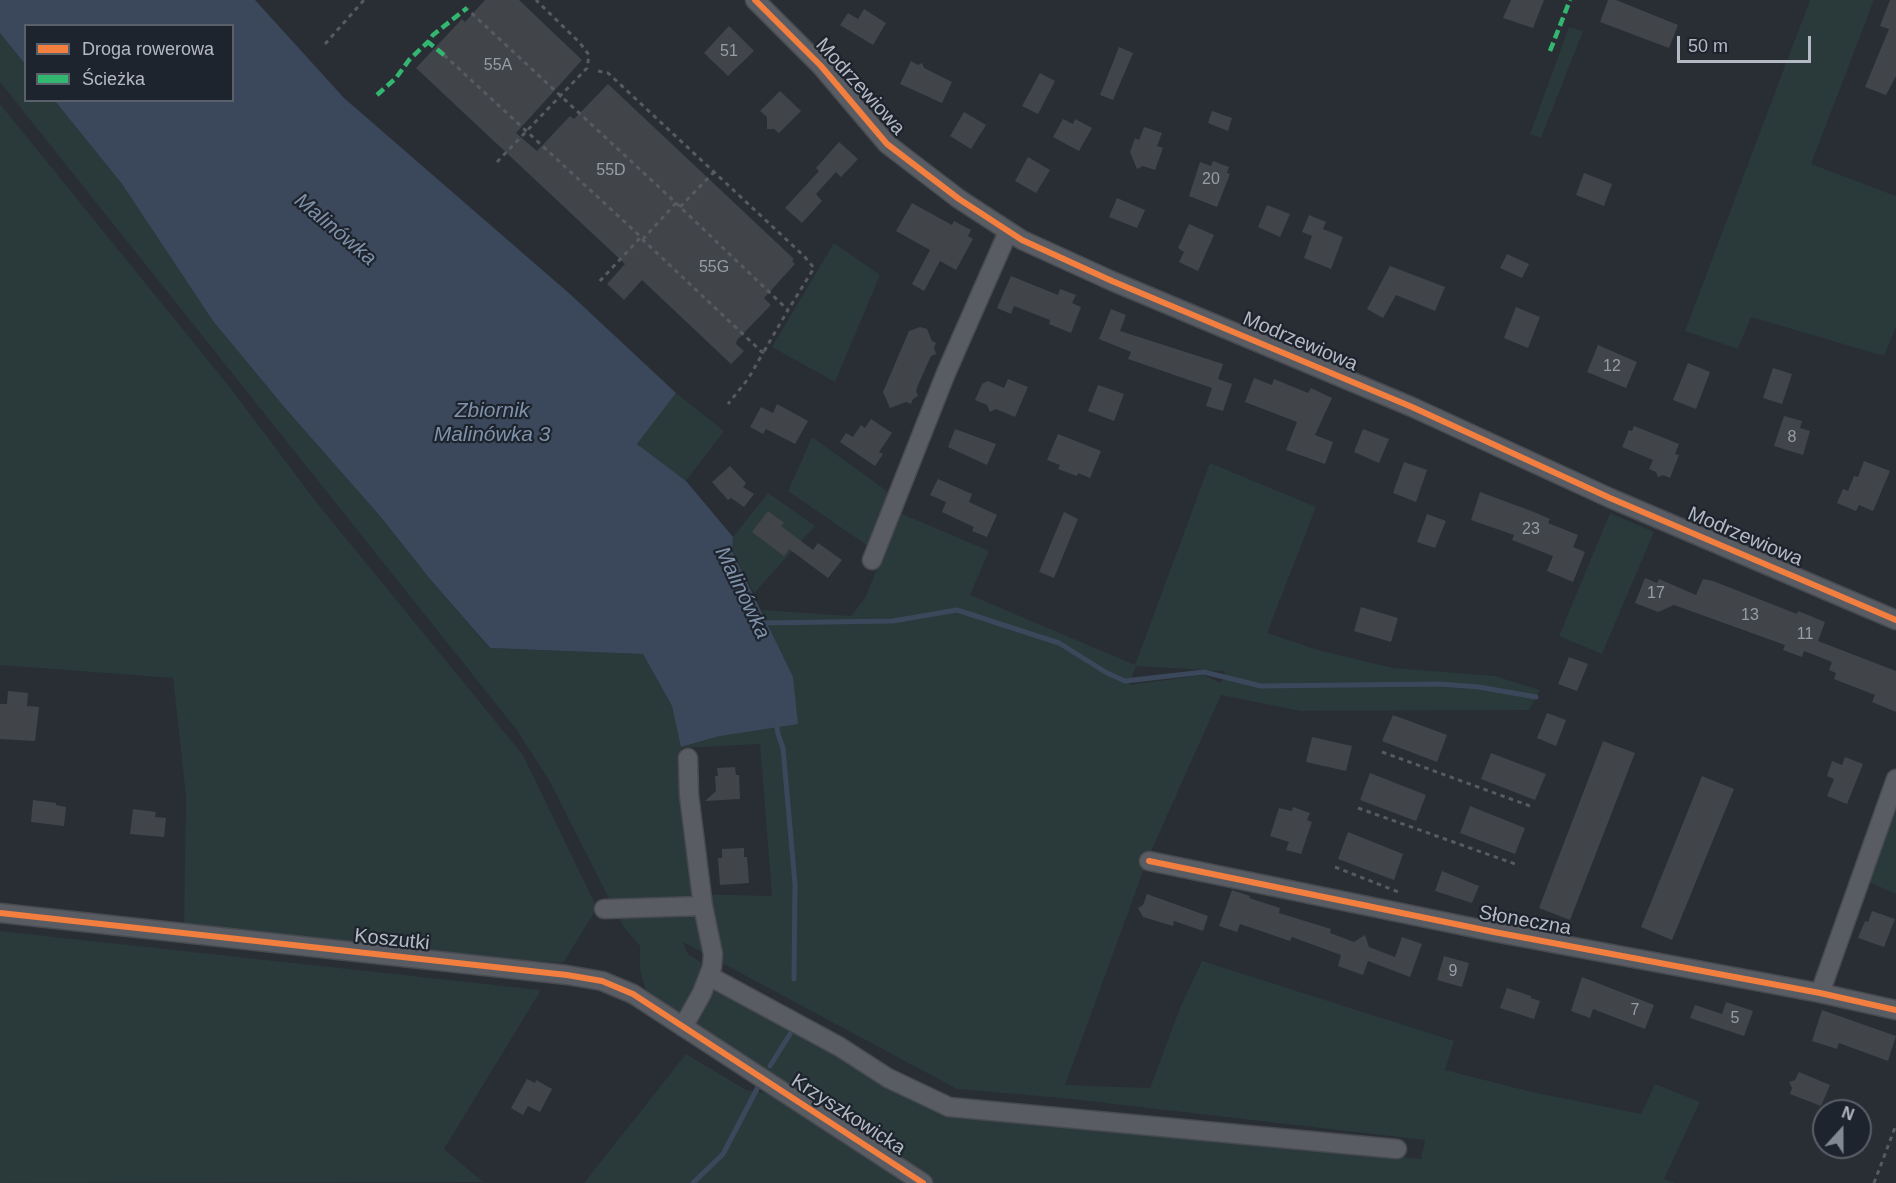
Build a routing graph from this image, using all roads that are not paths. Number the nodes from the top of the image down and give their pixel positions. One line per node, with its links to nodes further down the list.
1 (755, 0): 2 (street, Modrzewiowa)
2 (1008, 231): 3 (street); 4 (street, Modrzewiowa)
3 (872, 560)
4 (1896, 620)
5 (688, 758): 8 (street)
6 (1896, 779): 12 (street)
7 (1149, 861): 12 (street, Słoneczna)
8 (703, 906): 9 (street); 11 (street)
9 (604, 909)
10 (0, 913): 14 (street, Koszutki)
11 (711, 966): 14 (street); 16 (street)
12 (1820, 993): 13 (street, Słoneczna)
13 (1896, 1010)
14 (683, 1027): 15 (street, Koszutki)
15 (754, 1074): 17 (street, Krzyszkowicka)
16 (1397, 1149)
17 (923, 1183)

